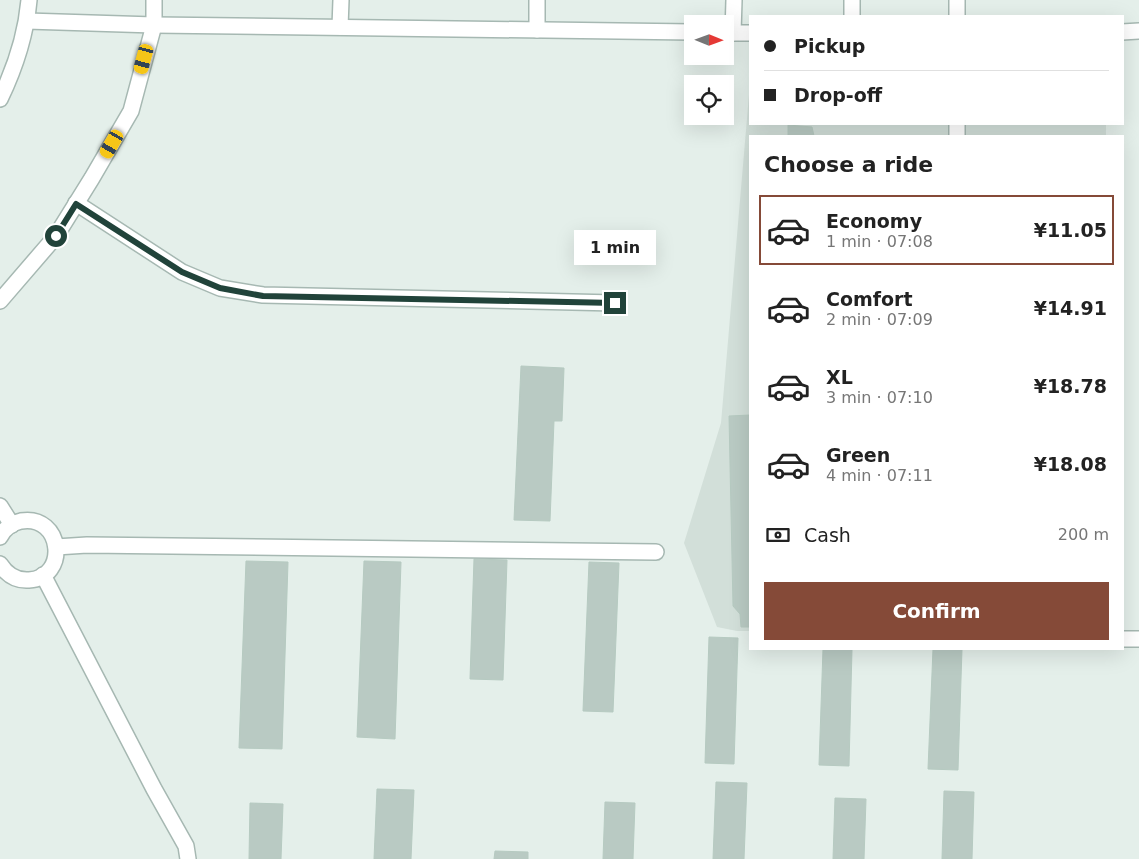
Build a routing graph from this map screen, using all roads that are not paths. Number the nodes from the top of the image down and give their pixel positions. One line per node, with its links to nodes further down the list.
1 (29, 0): 11 (street)
2 (154, 0): 12 (street)
3 (341, 0): 13 (street)
4 (537, 0): 14 (street)
5 (734, 0): 8 (street)
6 (852, 0): 9 (street)
7 (957, 0): 10 (street)
8 (732, 15)
9 (852, 15)
10 (957, 15)
11 (27, 21): 12 (street); 20 (street)
12 (154, 25): 13 (street); 21 (street)
13 (340, 28): 14 (street)
14 (537, 30): 16 (street)
15 (1139, 31): 17 (street)
16 (684, 32)
17 (1124, 32)
18 (734, 33): 19 (street)
19 (749, 33)
20 (0, 99)
21 (76, 204): 22 (street); 23 (street)
22 (0, 301)
23 (615, 303)
24 (0, 506): 25 (street)
25 (12, 525): 26 (street); 27 (street)
26 (0, 537)
27 (56, 547): 28 (street); 30 (street)
28 (656, 552)
29 (1, 567): 30 (street)
30 (43, 576): 33 (street)
31 (1124, 639): 32 (street)
32 (1139, 639)
33 (188, 859)

